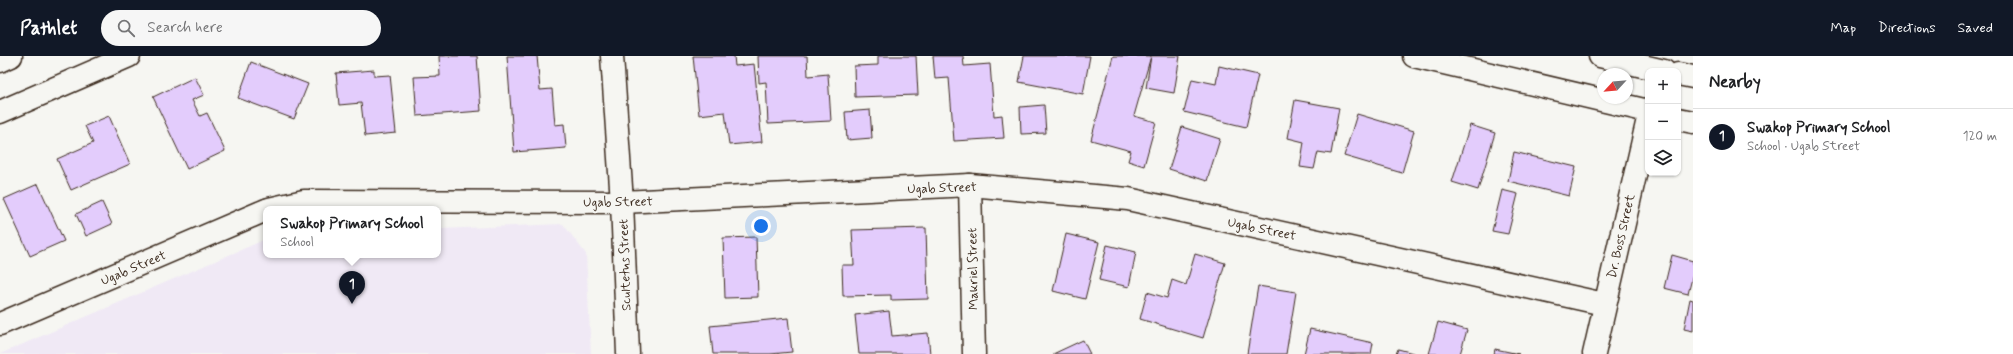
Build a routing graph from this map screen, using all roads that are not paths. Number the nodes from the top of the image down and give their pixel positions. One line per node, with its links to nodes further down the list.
1 (11, 56): 6 (street)
2 (129, 56): 11 (street)
3 (612, 56): 16 (street, Scultetus Street)
4 (1414, 56): 10 (street)
5 (1600, 56): 7 (street)
6 (0, 61)
7 (1652, 68)
8 (1681, 75): 9 (street)
9 (1693, 78)
10 (1645, 110)
11 (0, 112)
12 (1681, 120): 13 (street)
13 (1693, 122)
14 (1645, 132): 19 (street, Dr. Boss Street)
15 (970, 185): 16 (street, Ugab Street); 19 (street, Ugab Street); 22 (street, Makriel Street)
16 (622, 202): 17 (street, Ugab Street); 21 (street, Scultetus Street)
17 (282, 206)
18 (263, 211): 20 (street, Ugab Street)
19 (1604, 304): 23 (street, Dr. Boss Street)
20 (0, 324)
21 (628, 354)
22 (974, 354)
23 (1594, 354)

